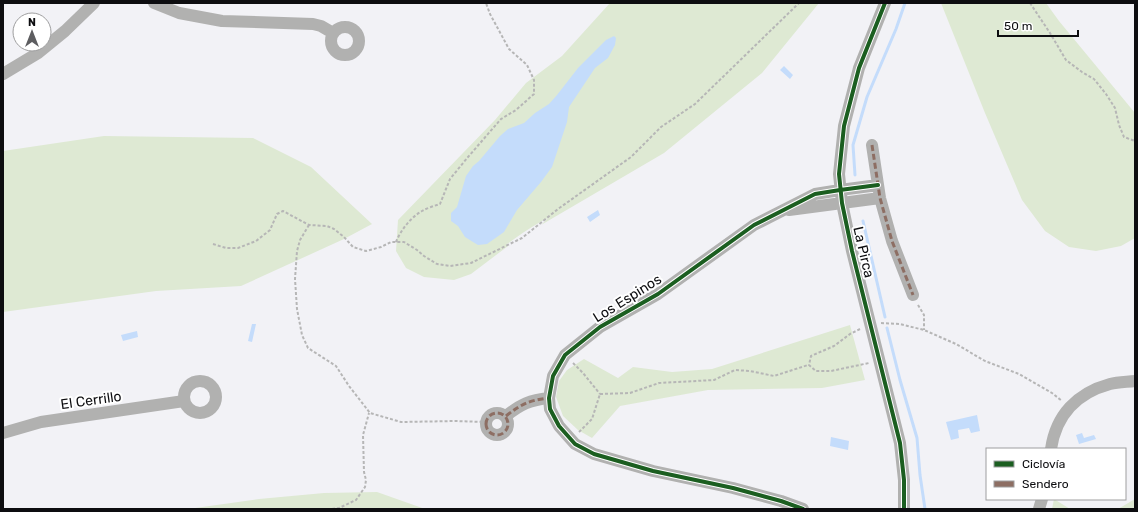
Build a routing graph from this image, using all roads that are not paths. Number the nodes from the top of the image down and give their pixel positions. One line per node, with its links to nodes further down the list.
1 (94, 3): 5 (street)
2 (154, 3): 4 (street)
3 (885, 3): 8 (street, La Pirca)
4 (333, 33)
5 (3, 74)
6 (872, 145): 7 (street)
7 (878, 185): 8 (street, Los Espinos); 9 (street)
8 (840, 190): 10 (street, La Pirca); 11 (street, Los Espinos)
9 (880, 198): 10 (street, Los Espinos); 12 (street)
10 (842, 203): 11 (street, Los Espinos); 20 (street, La Pirca)
11 (780, 211): 14 (street, Los Espinos)
12 (913, 295)
13 (1135, 381): 18 (street)
14 (549, 398): 16 (street); 19 (street, Los Espinos)
15 (184, 401): 17 (street, El Cerrillo)
16 (506, 416): 16 (street)
17 (3, 433)
18 (1051, 448)
19 (803, 509)
20 (904, 509)

